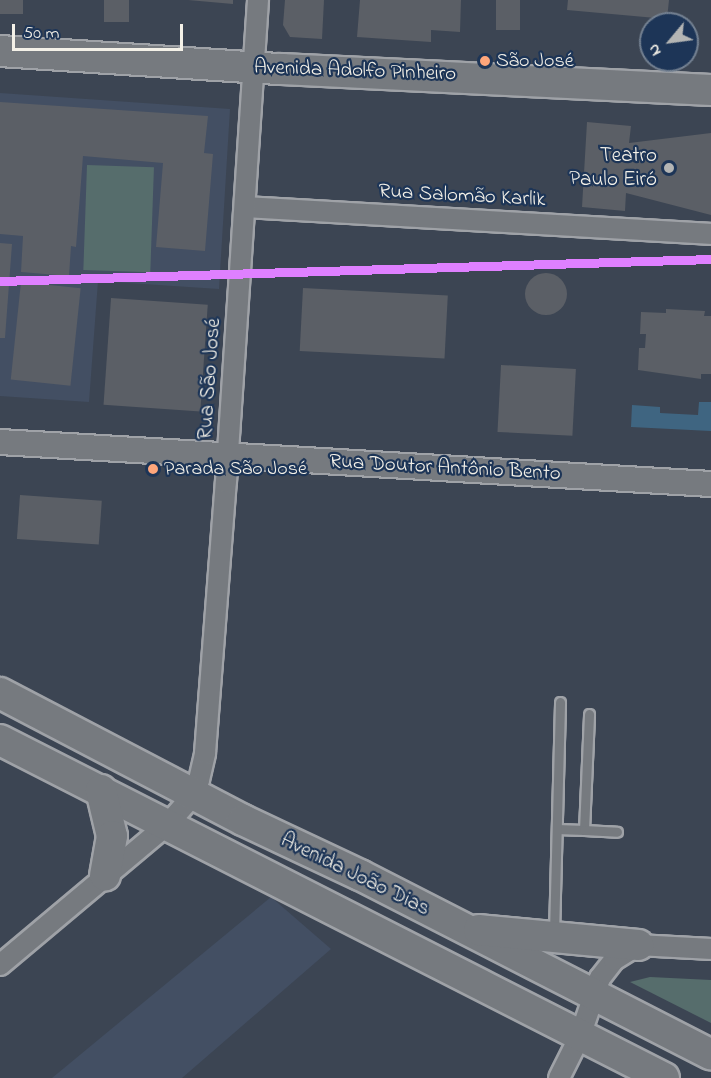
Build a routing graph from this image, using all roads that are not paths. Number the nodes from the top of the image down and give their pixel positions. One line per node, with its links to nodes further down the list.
1 (258, 0): 3 (street, Rua São José)
2 (0, 51): 3 (main road, Avenida Adolfo Pinheiro)
3 (255, 67): 4 (main road, Avenida Adolfo Pinheiro); 5 (street, Rua São José)
4 (711, 90)
5 (246, 207): 6 (street, Rua Salomão Karlik); 8 (street, Rua São José)
6 (711, 234)
7 (0, 442): 8 (street, Rua Doutor Antônio Bento)
8 (228, 455): 9 (street, Rua Doutor Antônio Bento); 15 (street, Rua São José)
9 (711, 484)
10 (0, 693): 15 (main road, Avenida João Dias)
11 (560, 702): 17 (lane)
12 (589, 714): 18 (lane)
13 (0, 740): 14 (main road, Avenida João Dias)
14 (101, 790): 16 (main road, Avenida João Dias); 20 (main road)
15 (194, 795): 16 (street); 21 (main road, Avenida João Dias)
16 (168, 824): 20 (street); 27 (main road, Avenida João Dias)
17 (557, 829): 18 (lane); 22 (lane)
18 (584, 830): 19 (lane)
19 (617, 832)
20 (105, 875): 25 (street)
21 (464, 929): 22 (main road); 26 (main road, Avenida João Dias)
22 (554, 935): 23 (main road)
23 (638, 945): 24 (street); 26 (street)
24 (711, 950)
25 (0, 965)
26 (596, 994): 27 (street); 28 (main road, Avenida João Dias)
27 (580, 1036): 29 (street); 30 (main road, Avenida João Dias)
28 (711, 1054)
29 (559, 1078)
30 (664, 1078)

